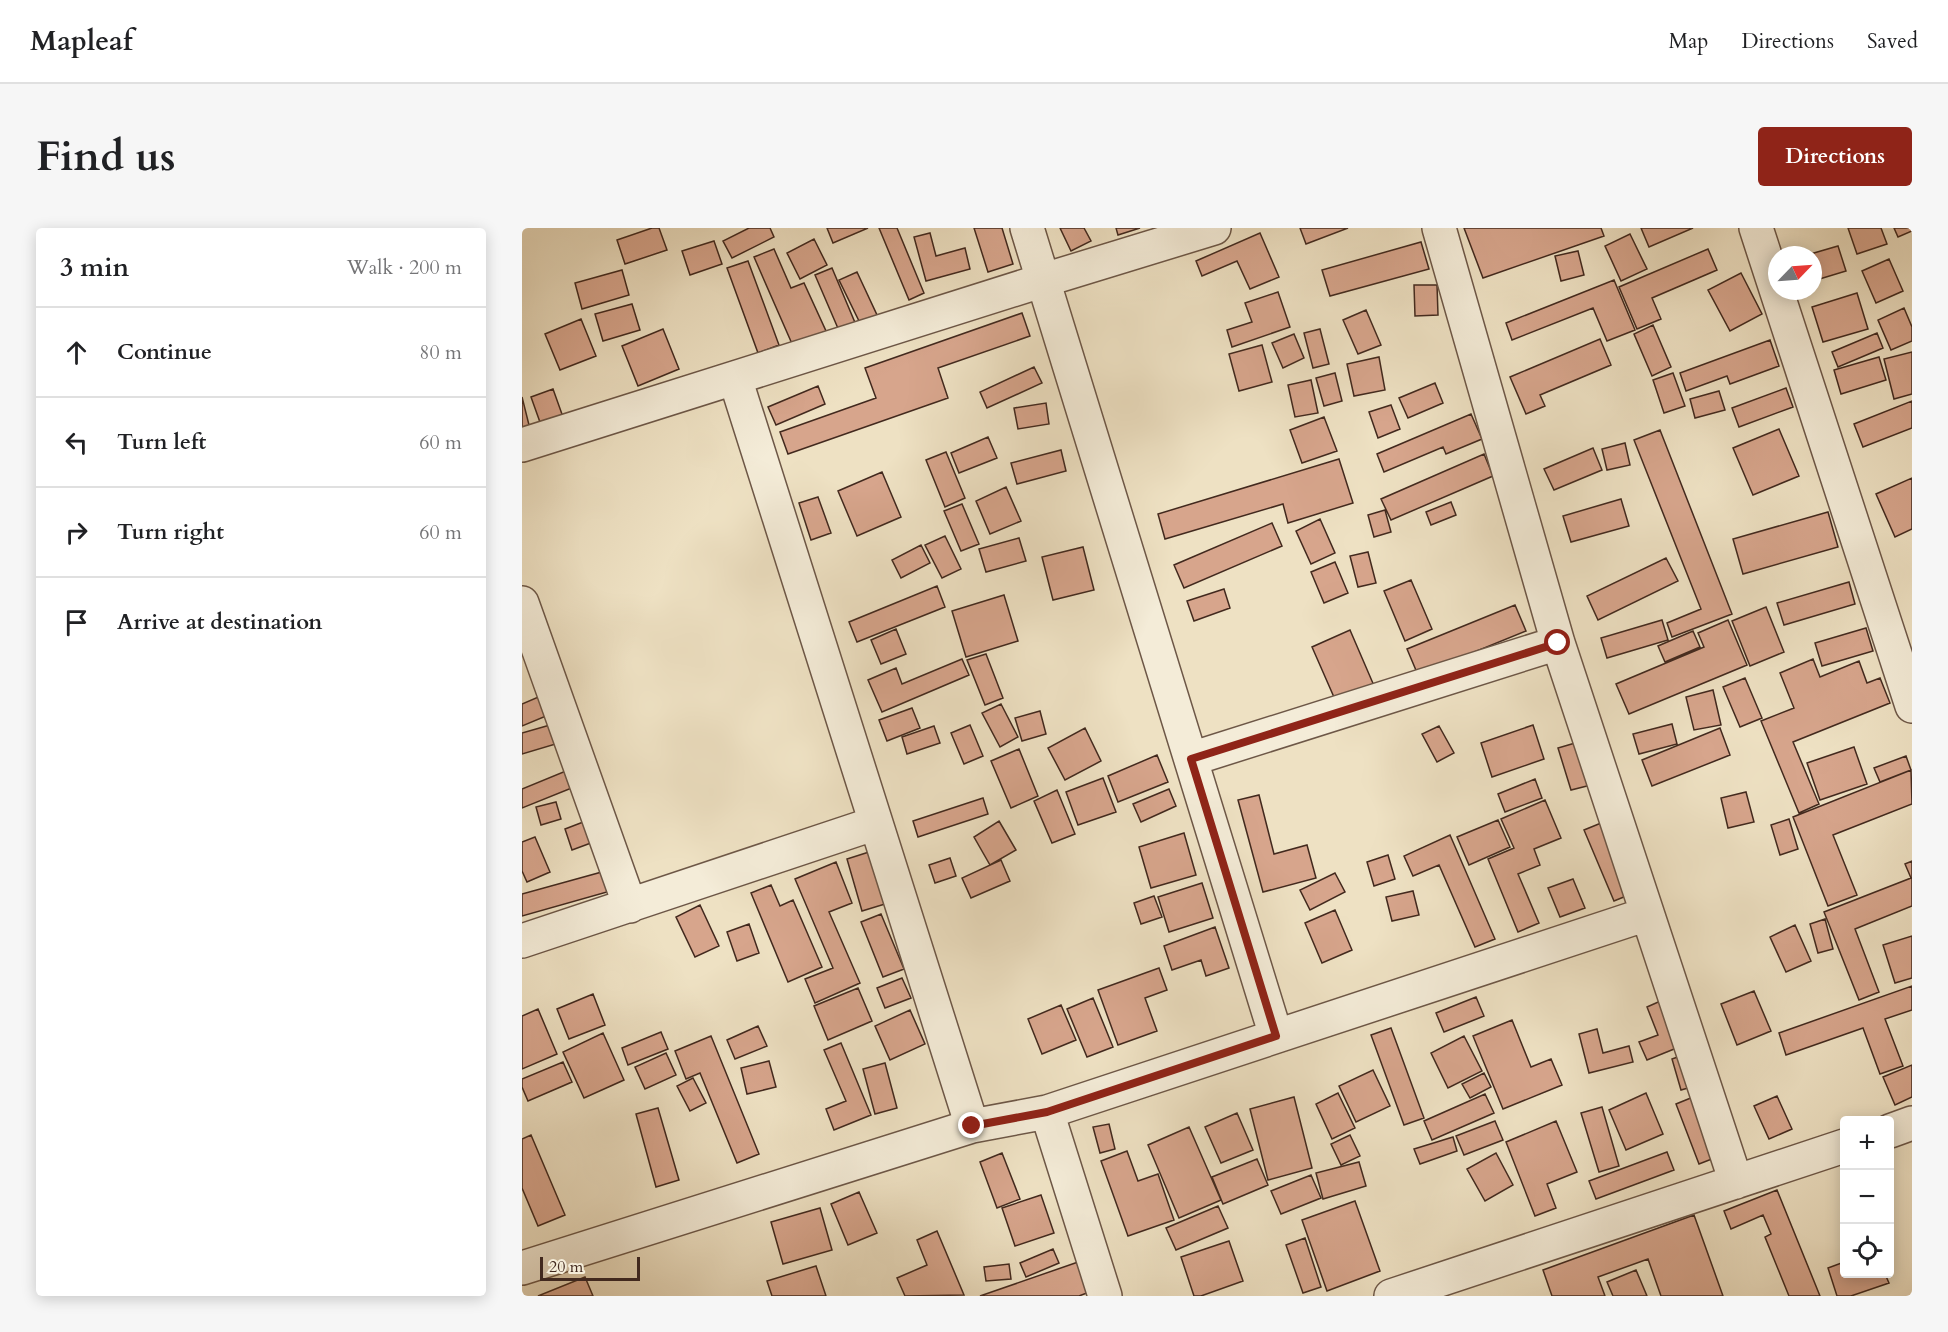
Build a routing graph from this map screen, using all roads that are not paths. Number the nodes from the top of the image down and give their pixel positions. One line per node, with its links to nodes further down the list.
1 (1027, 228): 5 (street)
2 (1214, 228): 5 (street)
3 (1439, 228): 9 (street)
4 (1756, 228): 10 (street)
5 (1044, 280): 6 (street); 11 (street)
6 (735, 378): 7 (street); 12 (street)
7 (522, 445)
8 (522, 603): 13 (street)
9 (1558, 643): 11 (street); 14 (street)
10 (1912, 706)
11 (1191, 759): 16 (street)
12 (876, 823): 13 (street); 19 (street)
13 (630, 906): 15 (street)
14 (1647, 914): 16 (street); 22 (street)
15 (522, 941)
16 (1276, 1036): 17 (street)
17 (1047, 1112): 19 (street); 24 (street)
18 (1912, 1123): 20 (street)
19 (972, 1126): 23 (street)
20 (1894, 1130)
21 (1840, 1148): 22 (street)
22 (1736, 1182): 25 (street)
23 (522, 1268)
24 (1106, 1296)
25 (1391, 1296)

